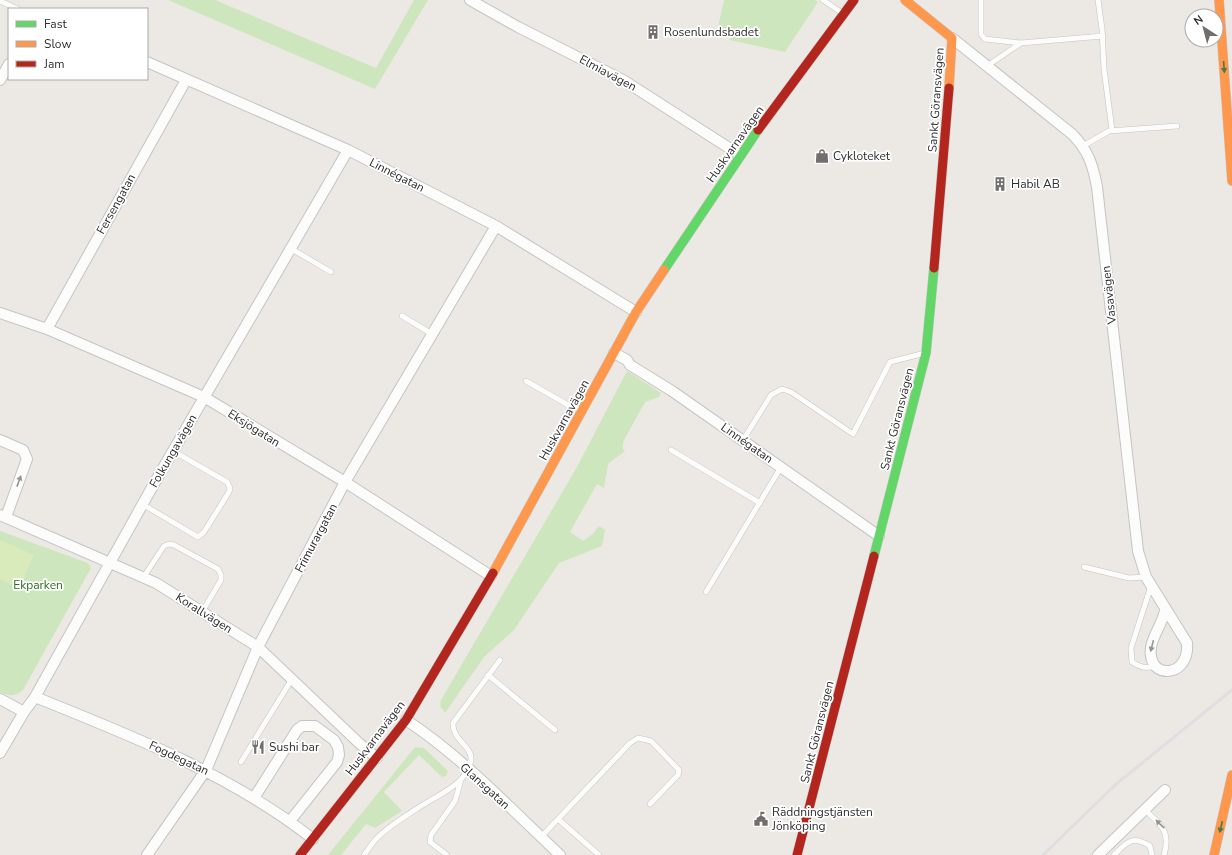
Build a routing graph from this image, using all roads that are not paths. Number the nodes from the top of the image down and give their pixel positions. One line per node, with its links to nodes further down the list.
1 (470, 0): 23 (street, Elmiavägen)
2 (823, 0): 10 (lane)
3 (854, 0): 10 (main road, Huskvarnavägen)
4 (982, 0): 13 (lane)
5 (1098, 0): 11 (lane)
6 (1218, 0): 24 (main road, one-way to 24)
7 (0, 1): 9 (lane)
8 (907, 1): 12 (main road, Sankt Göransvägen)
9 (16, 8)
10 (844, 14): 23 (main road, Huskvarnavägen)
11 (1103, 36): 13 (lane); 20 (lane)
12 (952, 38): 16 (street, Vasavägen); 34 (main road, Sankt Göransvägen)
13 (1021, 43): 16 (lane)
14 (148, 62): 18 (street, Linnégatan)
15 (8, 66): 17 (street)
16 (987, 66): 21 (street, Vasavägen)
17 (0, 80)
18 (186, 80): 22 (street, Linnégatan); 31 (street, Fersengatan)
19 (1177, 126): 20 (lane)
20 (1112, 130): 21 (lane)
21 (1083, 146): 52 (street, Vasavägen)
22 (348, 150): 25 (street, Linnégatan); 26 (street, Folkungavägen)
23 (740, 155): 28 (main road, Huskvarnavägen)
24 (1232, 181)
25 (496, 226): 28 (street, Linnégatan); 32 (street, Frimurargatan)
26 (290, 248): 27 (lane); 36 (street, Folkungavägen)
27 (331, 272)
28 (636, 312): 33 (main road, Huskvarnavägen)
29 (0, 313): 31 (street, Eksjögatan)
30 (402, 316): 32 (lane)
31 (46, 329): 36 (street, Eksjögatan)
32 (432, 334): 43 (street, Frimurargatan)
33 (614, 353): 37 (main road, Huskvarnavägen); 39 (street, Linnégatan)
34 (926, 353): 39 (lane); 47 (main road, Sankt Göransvägen)
35 (526, 381): 37 (lane)
36 (204, 397): 41 (street, Folkungavägen); 43 (street, Eksjögatan)
37 (583, 410): 50 (main road, Huskvarnavägen)
38 (0, 440): 46 (street, one-way to 38)
39 (743, 440): 42 (street, Linnégatan)
40 (671, 450): 44 (lane)
41 (173, 451): 45 (street, Folkungavägen); 45 (lane)
42 (781, 467): 44 (lane); 47 (street, Linnégatan)
43 (345, 482): 50 (street, Eksjögatan); 56 (street, Frimurargatan)
44 (760, 503): 53 (lane)
45 (142, 504): 48 (street, Folkungavägen)
46 (3, 516): 48 (street, Korallvägen)
47 (879, 536): 87 (main road, Sankt Göransvägen)
48 (109, 563): 51 (street, Korallvägen); 61 (street, Folkungavägen)
49 (1084, 567): 52 (lane)
50 (492, 576): 64 (main road, Huskvarnavägen)
51 (144, 578): 55 (street, Korallvägen); 55 (lane)
52 (1149, 581): 54 (street, Vasavägen); 58 (lane)
53 (706, 592)
54 (1165, 610): 58 (street, one-way to 58); 58 (street, Vasavägen)
55 (202, 612): 56 (street, Korallvägen)
56 (258, 647): 60 (street, Korallvägen); 69 (street, Frimurargatan)
57 (500, 660): 59 (lane)
58 (1155, 666)
59 (488, 675): 65 (lane); 70 (lane)
60 (292, 679): 67 (street, Korallvägen); 68 (lane)
61 (35, 696): 63 (street, Folkungavägen); 69 (street, Fogdegatan)
62 (0, 699): 63 (street)
63 (24, 712): 66 (street, Folkungavägen)
64 (406, 720): 67 (main road, Huskvarnavägen); 70 (street, Glansgatan)
65 (555, 730)
66 (0, 754)
67 (377, 758): 80 (main road, Huskvarnavägen)
68 (241, 762)
69 (206, 770): 74 (street, Fogdegatan); 81 (street, Frimurargatan)
70 (468, 770): 72 (lane); 79 (street, Glansgatan)
71 (1232, 775): 92 (main road, one-way to 92)
72 (462, 779): 83 (lane); 84 (lane)
73 (1165, 790): 76 (street)
74 (254, 798): 78 (street, Fogdegatan); 78 (street)
75 (650, 804): 77 (lane)
76 (1144, 809): 88 (street); 91 (lane, one-way to 76)
77 (559, 820): 79 (lane); 86 (lane)
78 (290, 821): 80 (street, Fogdegatan)
79 (541, 838): 85 (street, Glansgatan)
80 (313, 839): 82 (main road, Huskvarnavägen)
81 (147, 855)
82 (300, 855)
83 (364, 855)
84 (447, 855)
85 (560, 855)
86 (598, 855)
87 (797, 855)
88 (1098, 855)
89 (1114, 855): 90 (lane)
90 (1152, 855)
91 (1164, 855)
92 (1214, 855)

